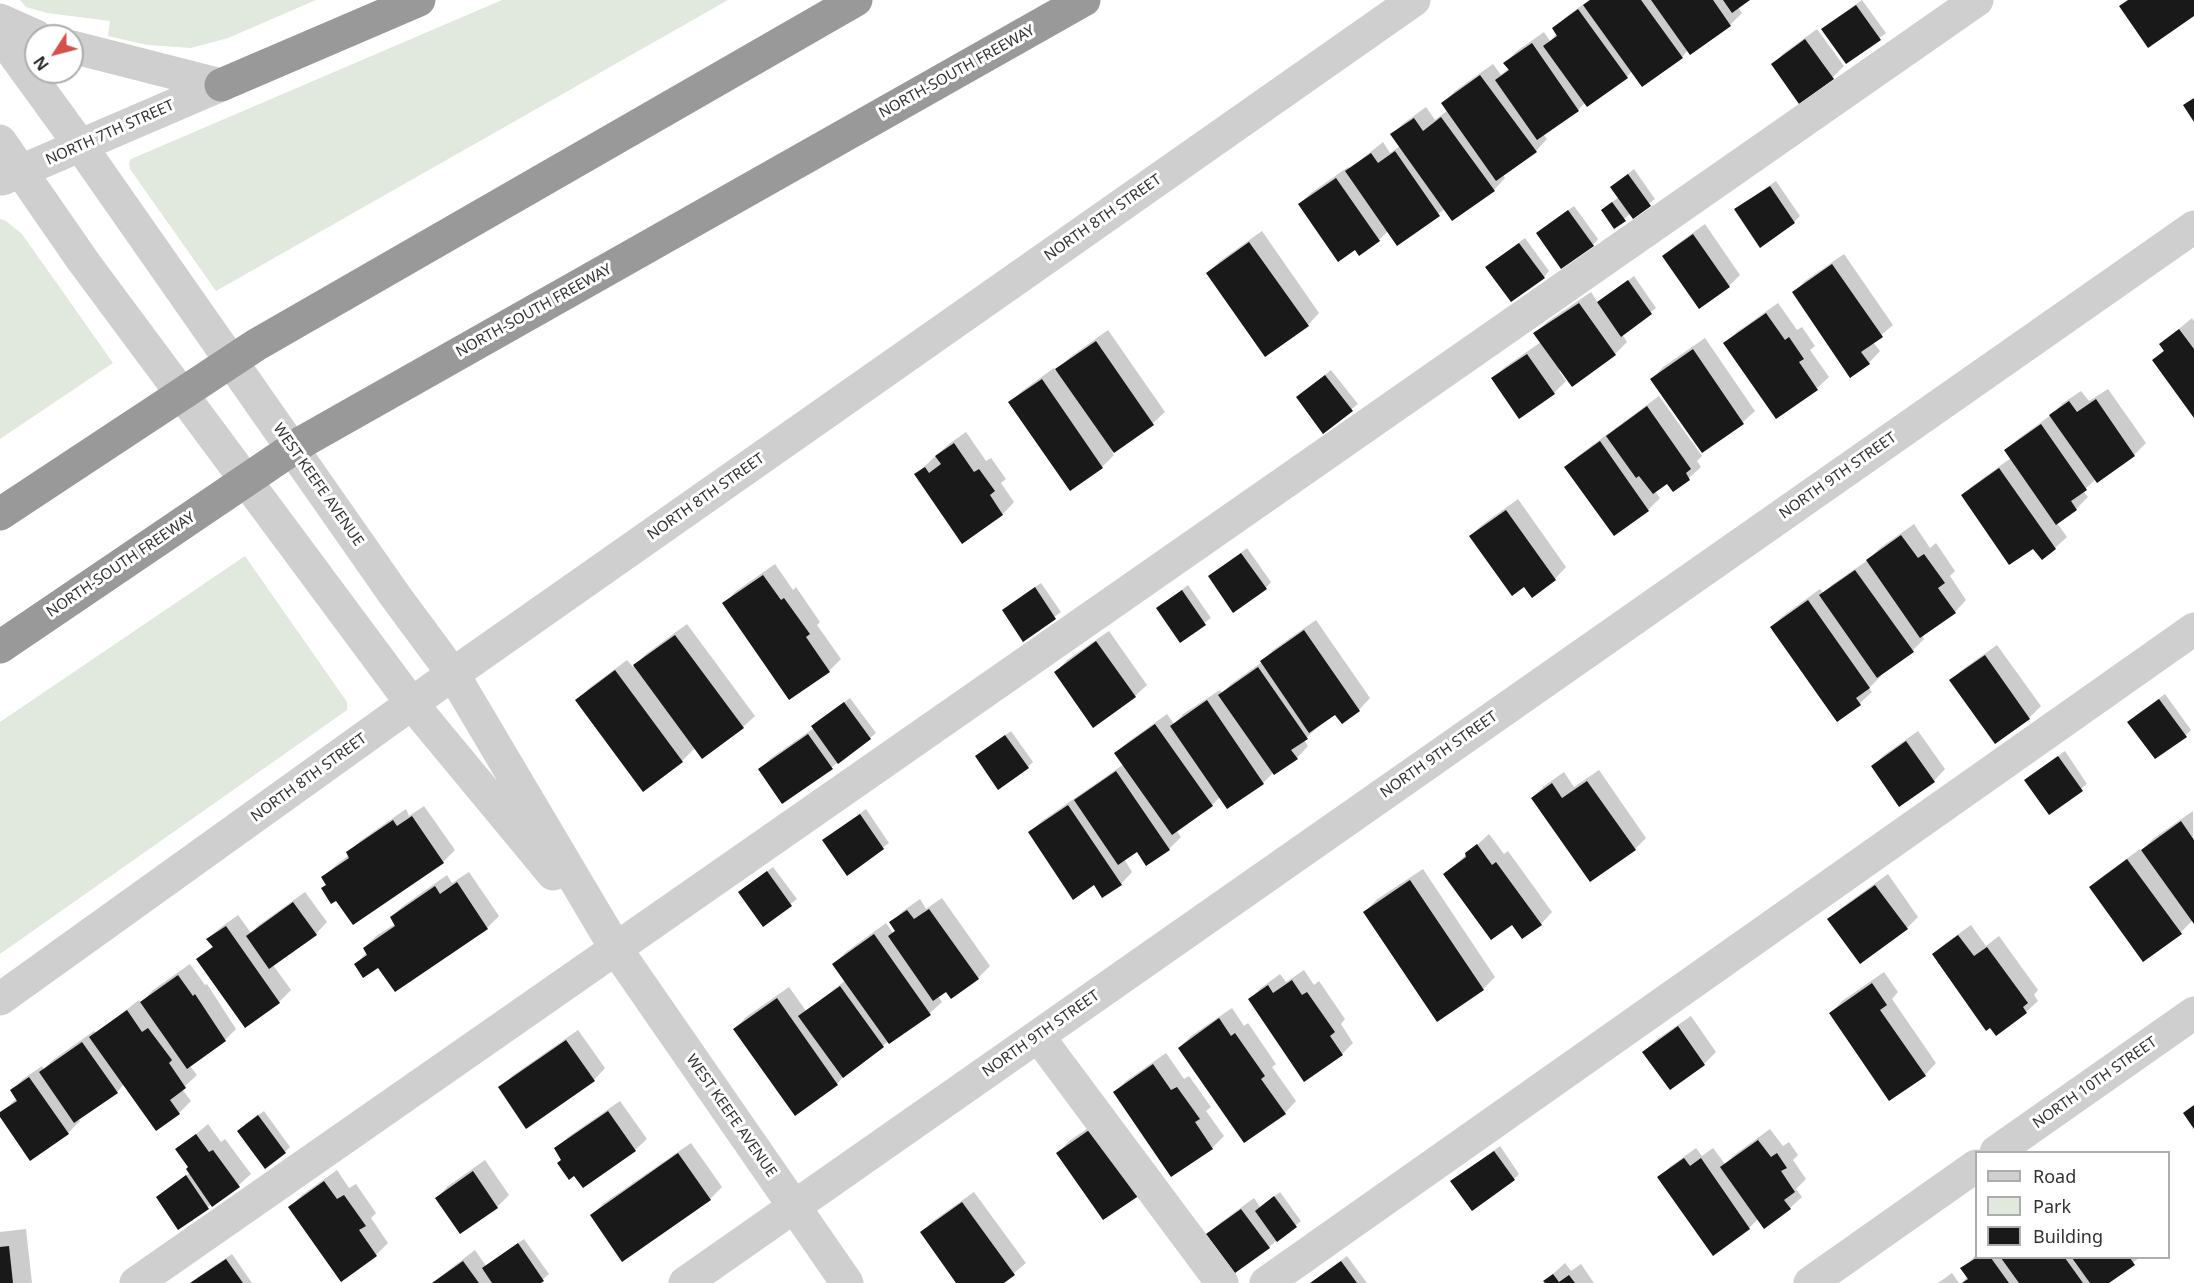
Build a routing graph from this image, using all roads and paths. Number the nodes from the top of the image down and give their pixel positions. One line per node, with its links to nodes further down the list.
1 (419, 0): 10 (highway)
2 (856, 0): 15 (highway)
3 (1084, 0): 17 (highway, NORTH-SOUTH FREEWAY)
4 (1414, 0): 18 (street, NORTH 8TH STREET)
5 (1977, 0): 20 (street)
6 (0, 20): 7 (street)
7 (24, 31)
8 (0, 34): 12 (street, WEST KEEFE AVENUE)
9 (84, 50): 10 (street)
10 (221, 85): 12 (street, NORTH 7TH STREET)
11 (0, 141): 13 (street, WEST KEEFE AVENUE)
12 (80, 145): 13 (street, NORTH 7TH STREET); 18 (street, WEST KEEFE AVENUE)
13 (10, 176): 19 (street, WEST KEEFE AVENUE)
14 (2194, 227): 23 (street, NORTH 9TH STREET)
15 (0, 514)
16 (2194, 629): 31 (street)
17 (0, 647)
18 (453, 674): 19 (street, NORTH 8TH STREET); 20 (street, WEST KEEFE AVENUE)
19 (412, 704): 20 (street, WEST KEEFE AVENUE); 21 (street, NORTH 8TH STREET)
20 (616, 949): 26 (street, WEST KEEFE AVENUE); 27 (street)
21 (0, 999)
22 (2194, 1013): 24 (street, NORTH 10TH STREET)
23 (1038, 1036): 26 (street, NORTH 9TH STREET); 30 (street)
24 (1997, 1151)
25 (1975, 1167): 32 (street)
26 (794, 1206): 28 (street, NORTH 9TH STREET); 29 (street, WEST KEEFE AVENUE)
27 (136, 1283)
28 (685, 1283)
29 (847, 1283)
30 (1222, 1283)
31 (1266, 1283)
32 (1810, 1283)

